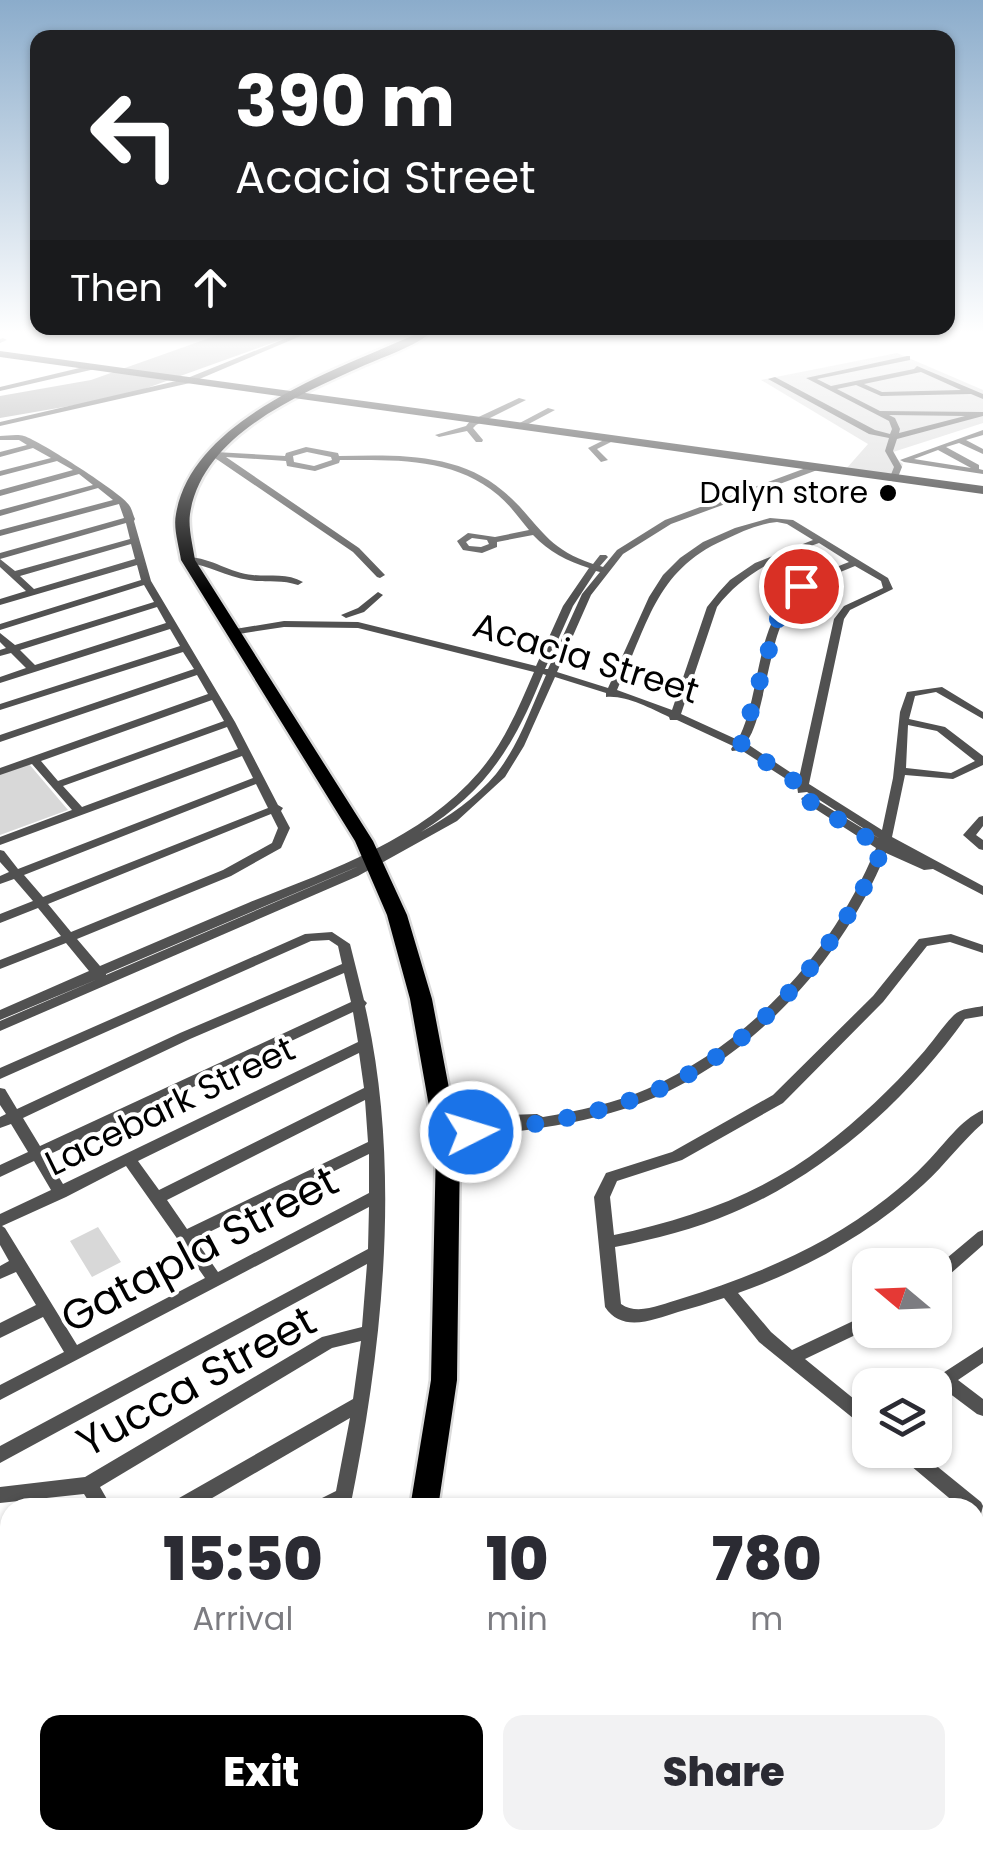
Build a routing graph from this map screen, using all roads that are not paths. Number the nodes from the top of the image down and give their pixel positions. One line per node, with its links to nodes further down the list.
1 (259, 421): 20 (highway)
2 (456, 421): 8 (main road)
3 (479, 421): 8 (street)
4 (528, 421): 9 (street)
5 (853, 421): 12 (street)
6 (892, 421): 12 (street)
7 (957, 421): 12 (street)
8 (473, 424): 9 (main road); 11 (street); 15 (street)
9 (518, 426): 14 (main road)
10 (983, 432): 16 (street)
11 (439, 435)
12 (894, 437): 30 (street)
13 (0, 438): 17 (street)
14 (613, 439): 25 (street); 26 (main road)
15 (479, 440)
16 (959, 440): 18 (street); 19 (street)
17 (35, 445): 21 (street); 24 (street)
18 (939, 447): 28 (street); 28 (street)
19 (983, 452)
20 (214, 454): 22 (street); 43 (highway); 48 (street)
21 (0, 455)
22 (287, 458): 23 (street); 23 (street)
23 (337, 458): 38 (street)
24 (56, 459): 27 (street); 29 (street)
25 (604, 460)
26 (811, 466): 30 (main road); 46 (street)
27 (80, 471): 31 (street); 33 (street)
28 (983, 471)
29 (0, 474)
30 (894, 478): 32 (main road)
31 (102, 486): 34 (street); 35 (street)
32 (983, 490)
33 (0, 492)
34 (121, 501): 36 (street); 37 (street)
35 (0, 513)
36 (131, 520): 40 (street); 42 (street)
37 (0, 532)
38 (533, 532): 39 (street); 46 (street)
39 (494, 540)
40 (134, 541): 44 (street); 47 (street)
41 (817, 541): 45 (street); 67 (street); 70 (street)
42 (0, 559): 47 (street)
43 (188, 560): 50 (street); 58 (highway)
44 (139, 561): 49 (street); 51 (street)
45 (854, 564): 75 (street); 82 (street)
46 (598, 568): 65 (street)
47 (15, 574): 51 (street)
48 (380, 575)
49 (146, 582): 54 (street); 57 (street)
50 (298, 582)
51 (32, 592): 53 (street)
52 (378, 595): 55 (street)
53 (0, 602)
54 (159, 603): 56 (street); 60 (street)
55 (346, 615)
56 (171, 625): 61 (street); 63 (street)
57 (0, 627)
58 (233, 634): 65 (street, Acacia Street); 90 (highway)
59 (0, 636): 60 (street)
60 (14, 648): 62 (street); 63 (street)
61 (185, 648): 64 (street); 69 (street)
62 (0, 653)
63 (33, 669): 66 (street)
64 (199, 672): 68 (street); 74 (street)
65 (545, 675): 67 (street, Acacia Street); 90 (street)
66 (0, 680)
67 (610, 694): 70 (street, Acacia Street)
68 (212, 696): 73 (street); 77 (street)
69 (0, 707)
70 (676, 716): 75 (street, Acacia Street)
71 (983, 716): 72 (street)
72 (904, 720): 78 (street); 78 (street)
73 (230, 722): 76 (street); 81 (street)
74 (0, 739)
75 (738, 748): 82 (street, Acacia Street)
76 (244, 751): 80 (street); 84 (street)
77 (34, 760): 79 (street); 81 (street)
78 (900, 771): 87 (street)
79 (0, 772)
80 (260, 779): 83 (street); 91 (street)
81 (57, 785): 84 (street)
82 (802, 792): 87 (street, Acacia Street)
83 (277, 808): 94 (street); 96 (street)
84 (78, 811): 86 (street)
85 (983, 818): 88 (street)
86 (0, 841)
87 (884, 843): 93 (street, Acacia Street); 112 (street)
88 (978, 844)
89 (0, 854): 91 (street)
90 (372, 859): 100 (street); 112 (highway)
91 (17, 873): 92 (street); 94 (street)
92 (0, 880)
93 (983, 891)
94 (39, 904): 95 (street); 96 (street)
95 (0, 919)
96 (71, 938): 98 (street); 100 (street)
97 (983, 949): 124 (street)
98 (0, 965)
99 (350, 966): 101 (street); 106 (street); 110 (street)
100 (101, 976): 103 (street); 104 (street)
101 (360, 1002): 105 (street); 114 (street)
102 (983, 1011): 124 (street)
103 (0, 1015)
104 (0, 1026)
105 (366, 1044): 107 (street); 115 (street, Lacebark Street)
106 (0, 1074)
107 (371, 1092): 113 (street); 119 (street)
108 (0, 1093): 110 (street)
109 (983, 1115): 130 (street)
110 (16, 1116): 111 (street); 114 (street)
111 (0, 1123)
112 (447, 1127): 151 (highway)
113 (374, 1146): 118 (street); 122 (street)
114 (38, 1153): 116 (street); 117 (street)
115 (130, 1160): 117 (street, Lacebark Street); 119 (street)
116 (0, 1171)
117 (62, 1192): 120 (street, Lacebark Street)
118 (376, 1196): 125 (street); 129 (street, Gatapla Street)
119 (159, 1197): 122 (street)
120 (0, 1220)
121 (0, 1232): 127 (street)
122 (187, 1236): 129 (street)
123 (983, 1236): 126 (street)
124 (607, 1242): 130 (street)
125 (374, 1254): 134 (street); 144 (street)
126 (952, 1262)
127 (19, 1264): 128 (street); 131 (street)
128 (0, 1273)
129 (214, 1279): 135 (street, Gatapla Street)
130 (728, 1292): 137 (street)
131 (44, 1308): 133 (street); 135 (street)
132 (852, 1329): 137 (street)
133 (0, 1331)
134 (368, 1332): 141 (street); 146 (street, Yucca Street)
135 (74, 1354): 140 (street, Gatapla Street)
136 (983, 1354): 138 (street)
137 (791, 1358): 142 (street)
138 (952, 1376)
139 (952, 1391): 143 (street)
140 (0, 1393)
141 (359, 1404): 149 (street); 150 (street)
142 (852, 1407)
143 (983, 1409)
144 (0, 1455)
145 (926, 1468): 152 (street)
146 (88, 1485): 147 (street, Yucca Street); 148 (street)
147 (0, 1495)
148 (96, 1498)
149 (195, 1498)
150 (344, 1498)
151 (426, 1498)
152 (963, 1498)

